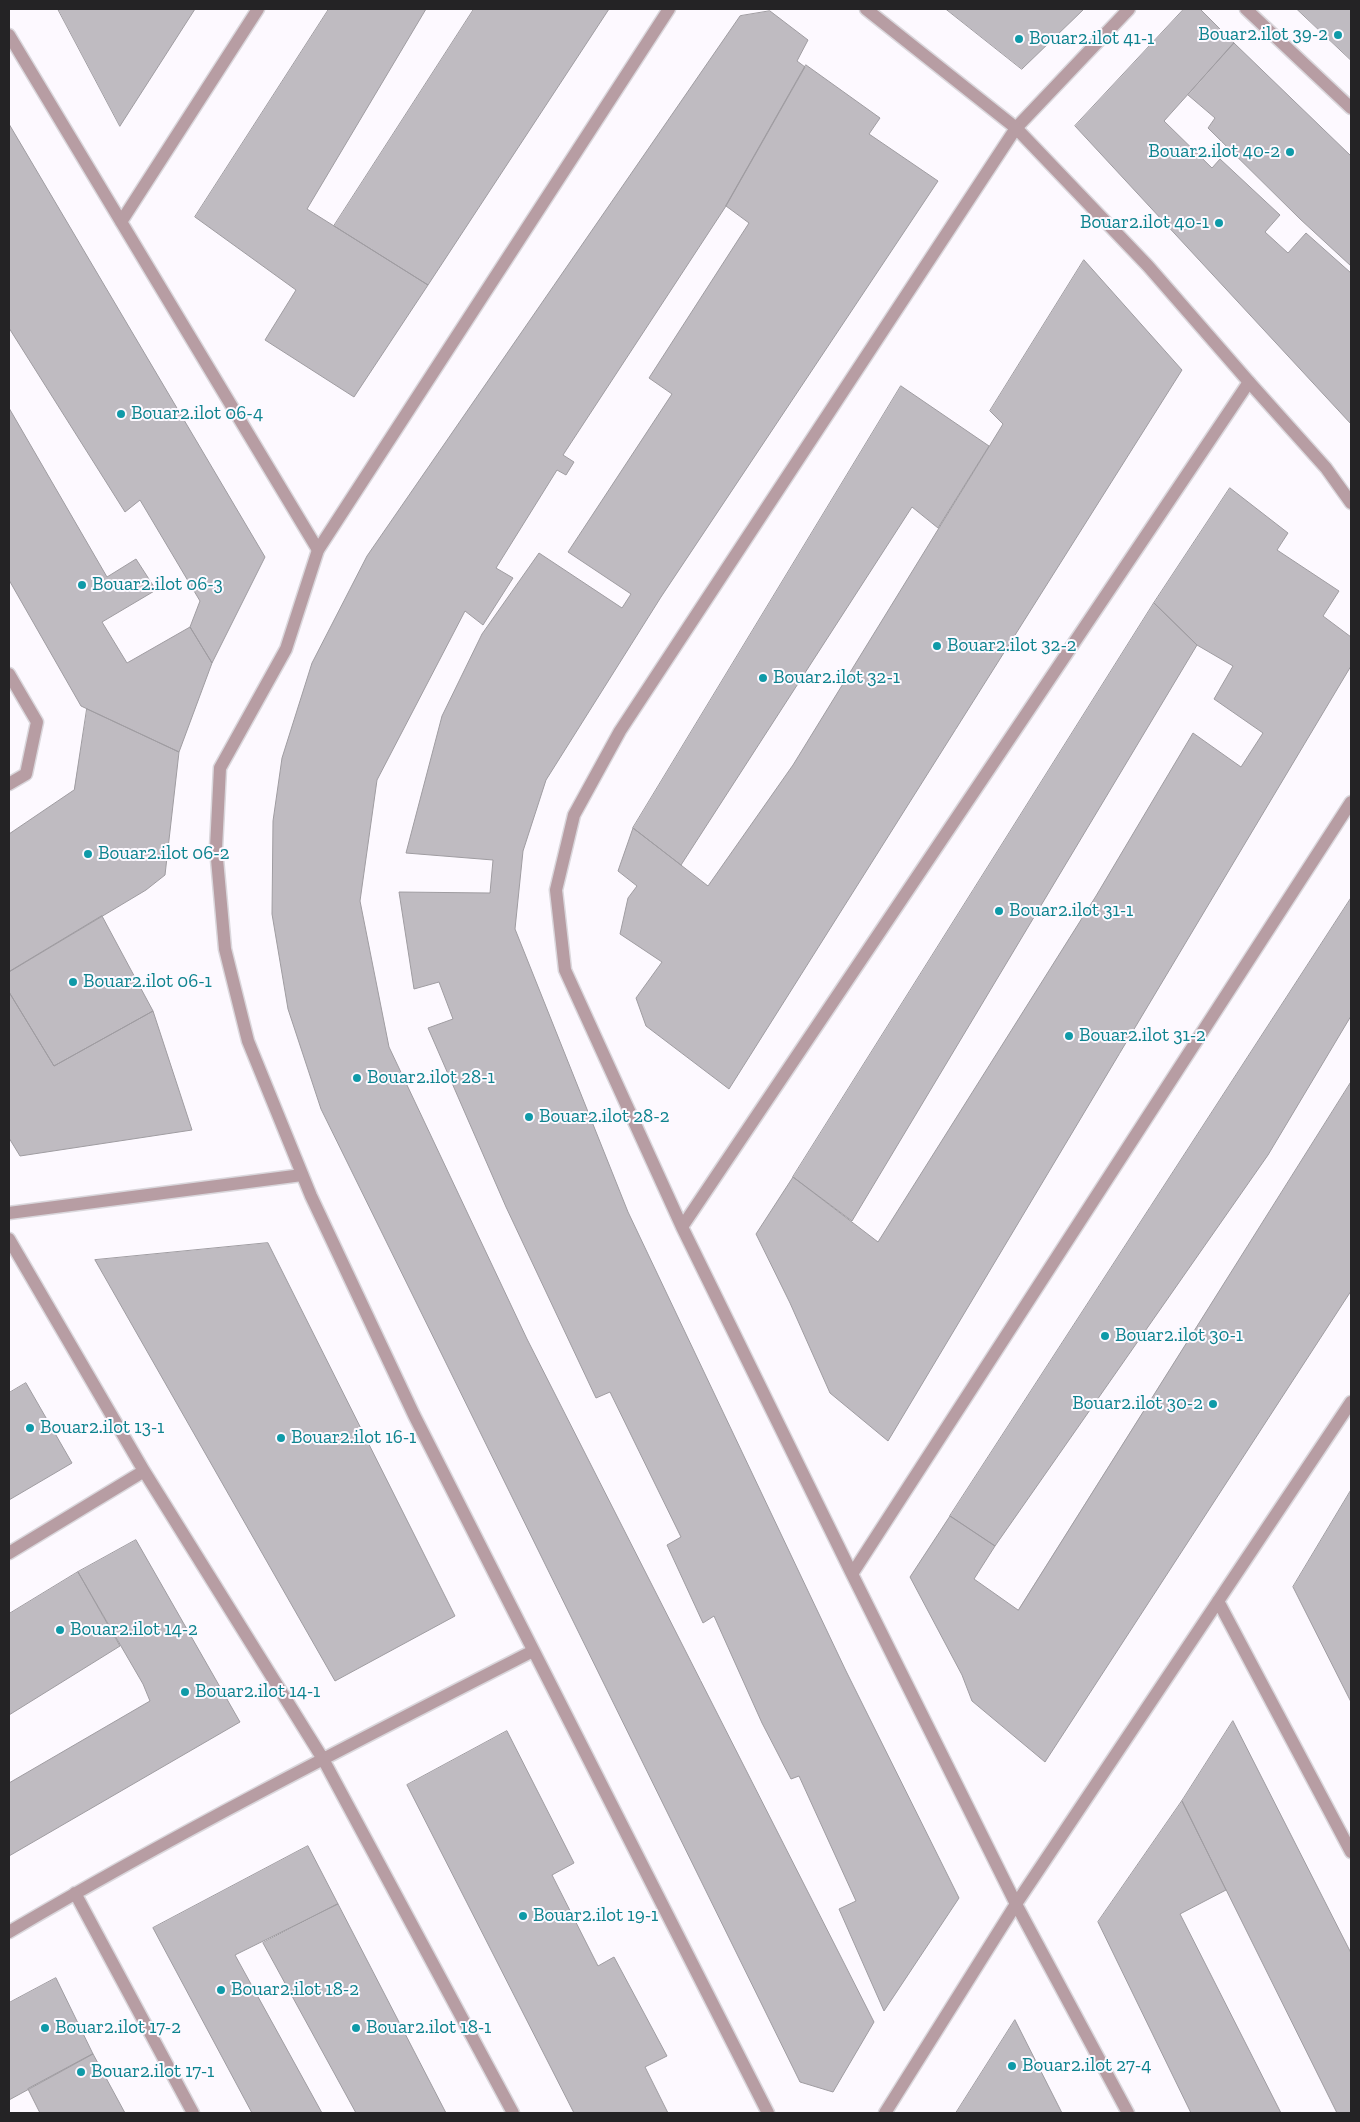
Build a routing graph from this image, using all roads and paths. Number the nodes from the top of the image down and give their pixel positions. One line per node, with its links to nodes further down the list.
1 (258, 9): 9 (street)
2 (669, 9): 12 (street)
3 (866, 9): 8 (street)
4 (1129, 9): 8 (street)
5 (1246, 9): 7 (street)
6 (9, 35): 9 (street)
7 (1351, 108)
8 (1016, 128): 10 (street); 18 (street)
9 (121, 222): 12 (street)
10 (1249, 382): 11 (street); 18 (street)
11 (1351, 503)
12 (318, 550): 16 (street)
13 (9, 674): 14 (street)
14 (9, 784)
15 (1351, 802): 23 (street)
16 (302, 1175): 17 (street); 25 (street)
17 (9, 1213)
18 (682, 1227): 23 (street)
19 (9, 1239): 21 (street)
20 (1351, 1402): 24 (street)
21 (144, 1471): 22 (street); 26 (street)
22 (9, 1552)
23 (852, 1574): 29 (street)
24 (1218, 1601): 27 (street); 29 (street)
25 (533, 1652): 26 (street); 33 (street)
26 (323, 1759): 28 (street); 32 (street)
27 (1351, 1852)
28 (75, 1892): 30 (street); 31 (street)
29 (1016, 1904): 34 (street); 35 (street)
30 (9, 1932)
31 (193, 2113)
32 (513, 2113)
33 (768, 2113)
34 (885, 2113)
35 (1128, 2113)

